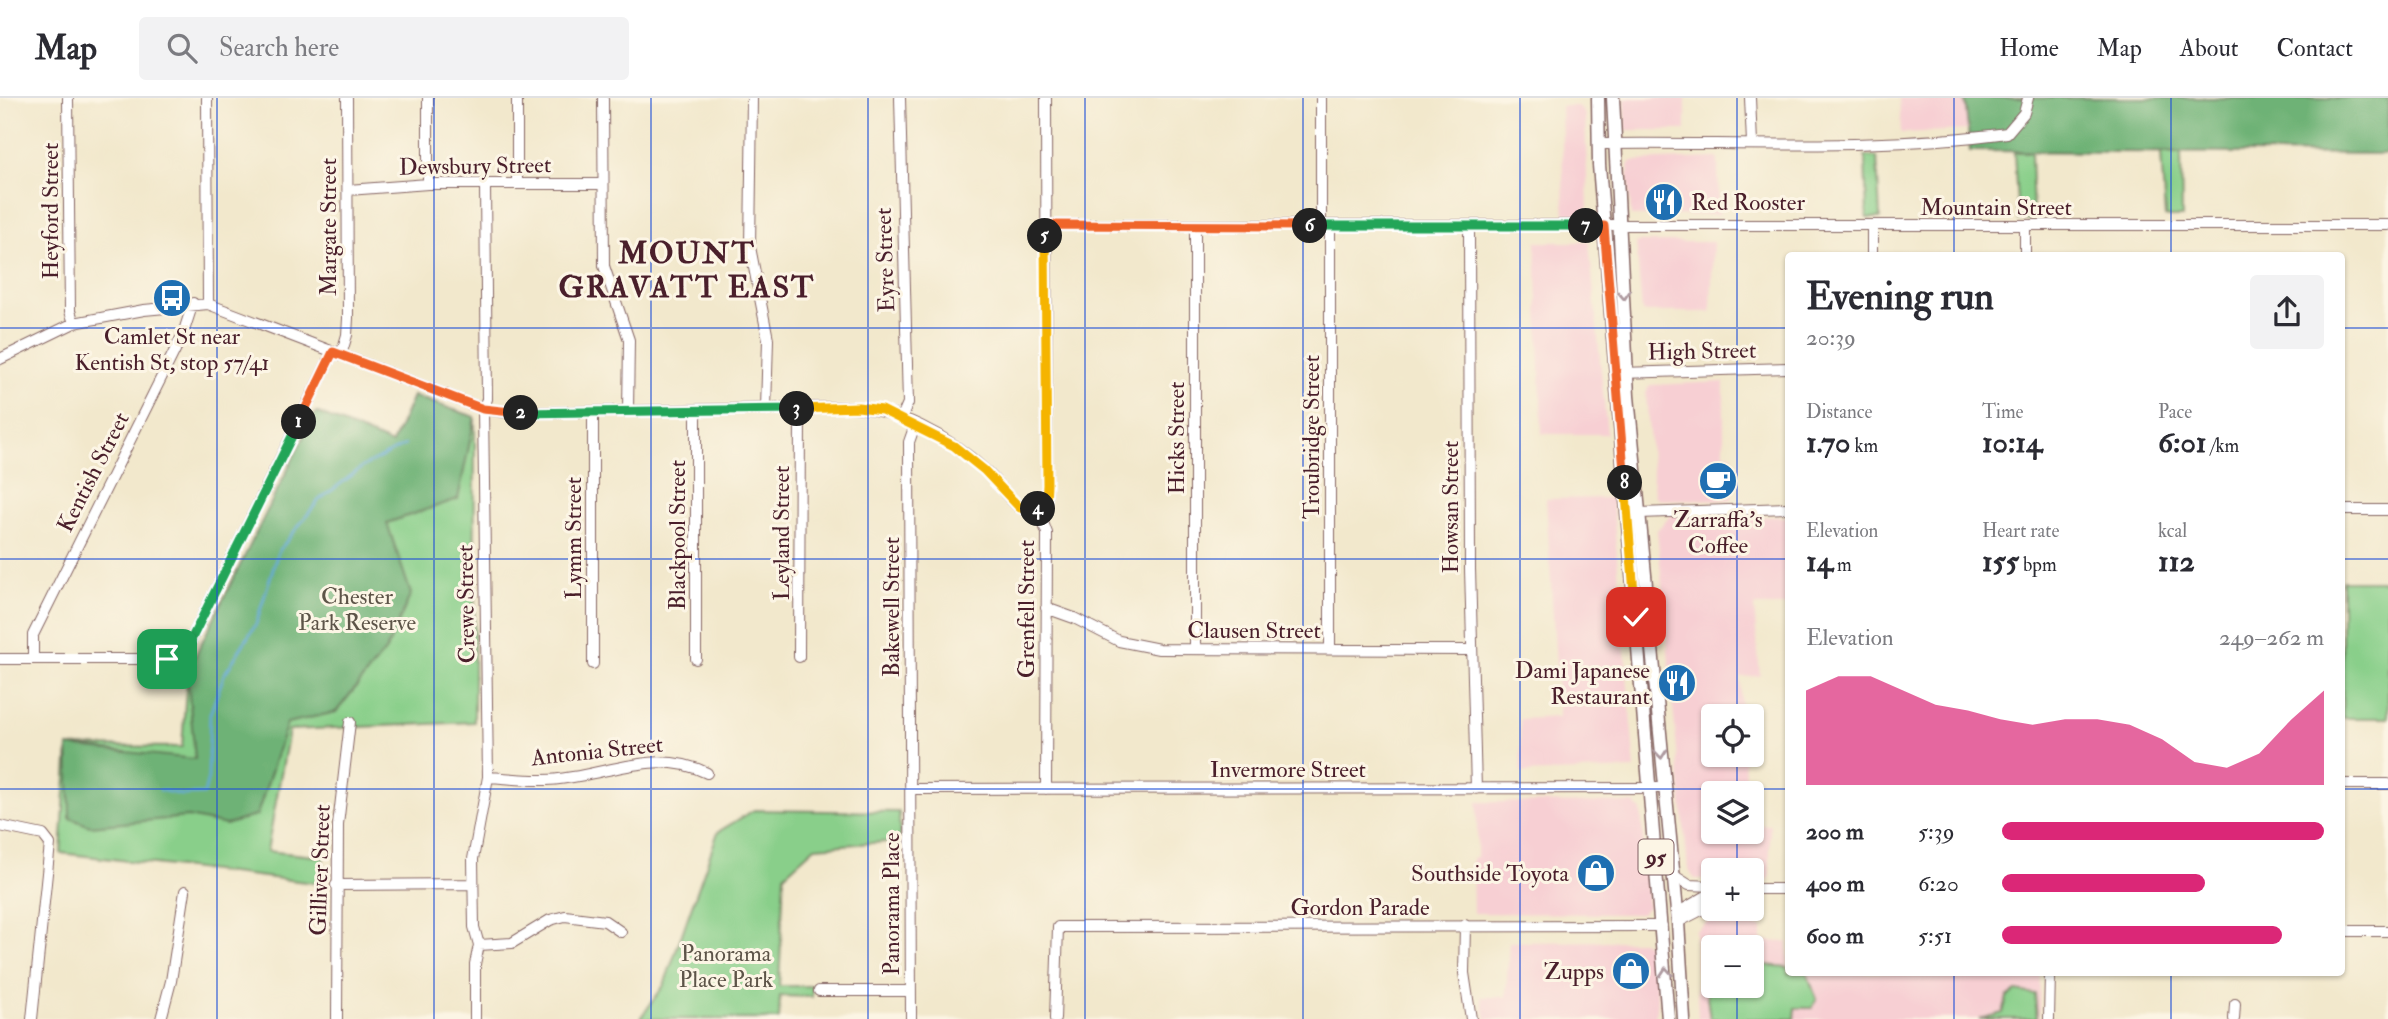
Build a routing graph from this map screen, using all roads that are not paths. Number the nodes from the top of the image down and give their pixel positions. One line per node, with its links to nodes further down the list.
1 (68, 98): 36 (street, Heyford Street)
2 (207, 98): 35 (street)
3 (347, 98): 22 (street, Margate Street)
4 (428, 98): 19 (street)
5 (517, 98): 18 (street)
6 (603, 98): 20 (street)
7 (752, 98): 42 (street)
8 (900, 98): 47 (street, Eyre Street)
9 (1046, 98): 23 (street, Grenfell Street)
10 (1321, 98): 27 (street, Troubridge Street)
11 (1598, 98): 17 (main road, 95)
12 (1613, 98): 15 (main road, 95)
13 (1749, 98): 16 (street)
14 (2028, 98): 16 (street)
15 (1614, 143): 16 (street); 17 (street); 30 (main road, 95)
16 (1752, 143)
17 (1598, 144): 28 (main road, 95)
18 (517, 183): 20 (street, Dewsbury Street); 21 (street, Dewsbury Street)
19 (428, 184): 21 (street, Dewsbury Street); 22 (street, Dewsbury Street)
20 (603, 184): 45 (street)
21 (485, 186): 41 (street, Crewe Street)
22 (348, 190): 37 (street, Margate Street)
23 (1045, 225): 26 (street, Mountain Street); 50 (street, Grenfell Street)
24 (1469, 225): 27 (street, Mountain Street); 28 (street, Mountain Street); 57 (street, Howsan Street)
25 (2388, 225): 29 (street, Mountain Street)
26 (1195, 226): 27 (street, Mountain Street); 56 (street, Hicks Street)
27 (1326, 226): 55 (street, Troubridge Street)
28 (1604, 226): 30 (street, Mountain Street); 40 (main road, 95)
29 (2025, 226): 31 (street, Mountain Street); 33 (street)
30 (1620, 227): 31 (street, Mountain Street); 40 (main road, 95, one-way to 40)
31 (1872, 227): 32 (street)
32 (1872, 252)
33 (2025, 252)
34 (193, 303): 35 (street); 36 (street); 59 (street, Kentish Street)
35 (208, 304): 37 (street)
36 (74, 323): 38 (street)
37 (337, 353): 41 (street); 59 (street, Margate Street)
38 (0, 359)
39 (1785, 368): 40 (street, High Street)
40 (1621, 373): 53 (main road, 95); 68 (main road, 95)
41 (483, 409): 46 (street); 65 (street, Crewe Street)
42 (766, 409): 43 (street); 44 (street)
43 (800, 409): 47 (street); 58 (street, Leyland Street)
44 (696, 410): 45 (street); 61 (street, Blackpool Street)
45 (628, 411): 46 (street)
46 (593, 412): 62 (street, Lymm Street)
47 (901, 419): 48 (street)
48 (915, 425): 50 (street); 70 (street, Bakewell Street)
49 (1785, 508): 53 (street)
50 (1038, 509): 54 (street, Grenfell Street)
51 (2388, 509): 52 (street)
52 (2345, 510)
53 (1639, 513): 69 (main road, 95, one-way to 69)
54 (1046, 608): 56 (street, Clausen Street); 71 (street, Grenfell Street)
55 (1330, 648): 56 (street, Clausen Street); 57 (street, Clausen Street)
56 (1195, 649)
57 (1471, 650): 72 (street, Howsan Street)
58 (799, 657)
59 (33, 658): 60 (street, Margate Street)
60 (0, 659)
61 (696, 659)
62 (593, 664)
63 (349, 722): 76 (street, Gilliver Street)
64 (707, 774): 65 (street, Antonia Street)
65 (488, 777): 75 (street, Crewe Street)
66 (2345, 784): 67 (street)
67 (2388, 784)
68 (1650, 788): 69 (street, Invermore Street); 72 (street, Invermore Street); 85 (main road, 95)
69 (1665, 788): 74 (main road, 95)
70 (911, 789): 71 (street, Invermore Street); 92 (street, Panorama Place)
71 (1046, 789): 72 (street, Invermore Street)
72 (1476, 789)
73 (0, 826): 94 (street)
74 (1673, 875): 77 (street); 83 (main road, 95)
75 (473, 884): 76 (street); 89 (street, Crewe Street)
76 (336, 885): 96 (street, Gilliver Street)
77 (1701, 886)
78 (1785, 889): 79 (street)
79 (1764, 890)
80 (185, 891): 95 (street)
81 (1701, 901): 83 (street)
82 (1701, 908): 83 (street)
83 (1678, 917): 85 (main road); 102 (main road, 95)
84 (1465, 925): 85 (street, Gordon Parade); 99 (street, Gordon Parade); 100 (street)
85 (1662, 926): 101 (main road, 95, one-way to 85)
86 (2345, 931): 87 (street)
87 (2388, 931)
88 (621, 932): 89 (street)
89 (479, 945): 97 (street, Crewe Street)
90 (2050, 976): 103 (street)
91 (819, 991): 92 (street)
92 (910, 991): 98 (street, Panorama Place)
93 (2235, 1004): 104 (street)
94 (32, 1019)
95 (162, 1019)
96 (337, 1019)
97 (475, 1019)
98 (911, 1019)
99 (1055, 1019)
100 (1471, 1019)
101 (1668, 1019)
102 (1684, 1019)
103 (2049, 1019)
104 (2234, 1019)

